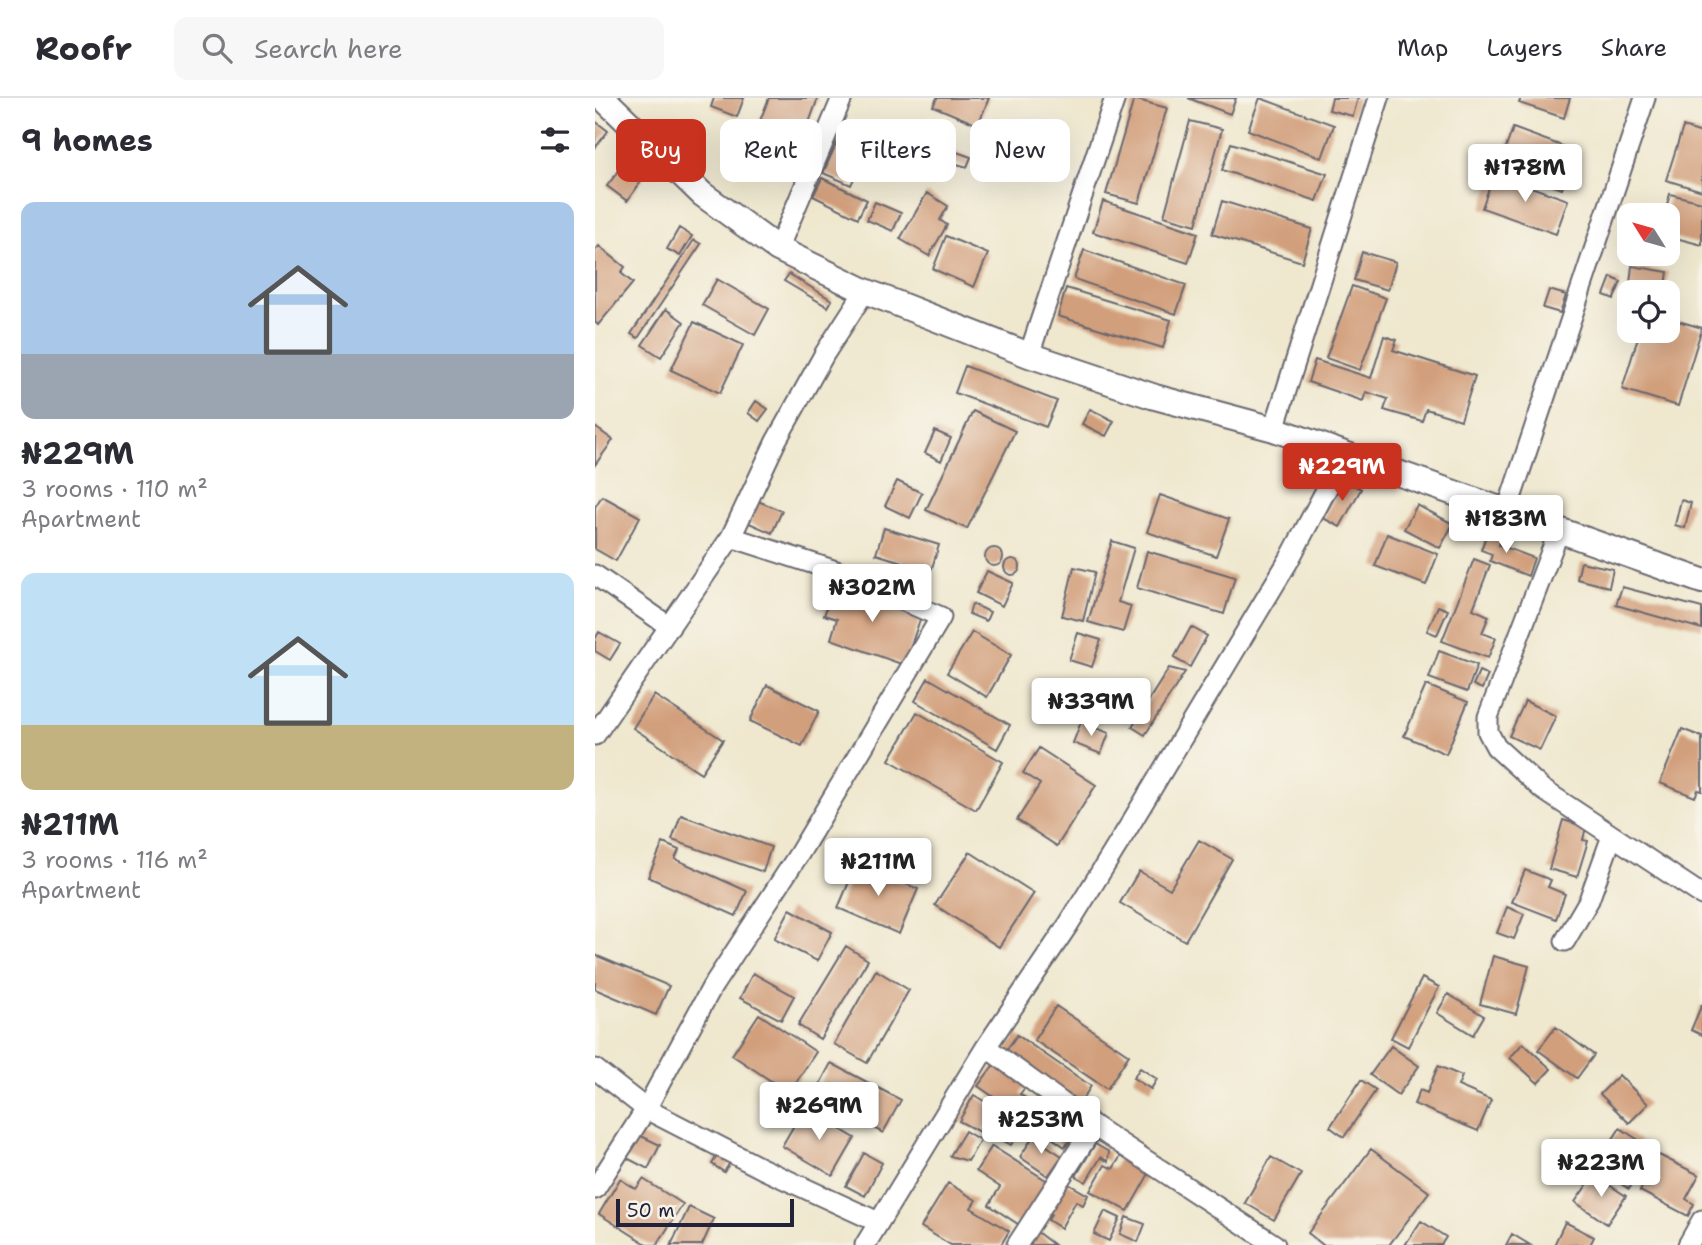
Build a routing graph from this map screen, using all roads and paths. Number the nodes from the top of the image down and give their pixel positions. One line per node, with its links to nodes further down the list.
1 (603, 98): 6 (street)
2 (842, 98): 6 (street)
3 (1115, 98): 8 (street)
4 (1379, 98): 9 (street)
5 (1645, 98): 11 (street)
6 (778, 249): 7 (street)
7 (866, 291): 8 (street); 13 (street)
8 (1029, 355): 9 (street)
9 (1274, 429): 10 (street)
10 (1345, 454): 11 (street); 21 (street)
11 (1506, 513): 12 (street)
12 (1559, 531): 15 (street); 18 (street)
13 (731, 537): 16 (street); 23 (street)
14 (595, 575): 16 (street)
15 (1702, 581)
16 (670, 627): 17 (street)
17 (595, 735)
18 (1612, 836): 19 (street); 20 (street)
19 (1702, 895)
20 (1565, 941)
21 (986, 1047): 24 (street); 27 (street)
22 (595, 1069): 23 (street)
23 (646, 1109): 25 (street); 27 (street)
24 (1094, 1126): 28 (street); 30 (street)
25 (595, 1189)
26 (1702, 1220): 31 (street)
27 (878, 1222): 29 (street)
28 (1265, 1242)
29 (865, 1245)
30 (1017, 1245)
31 (1688, 1245)

